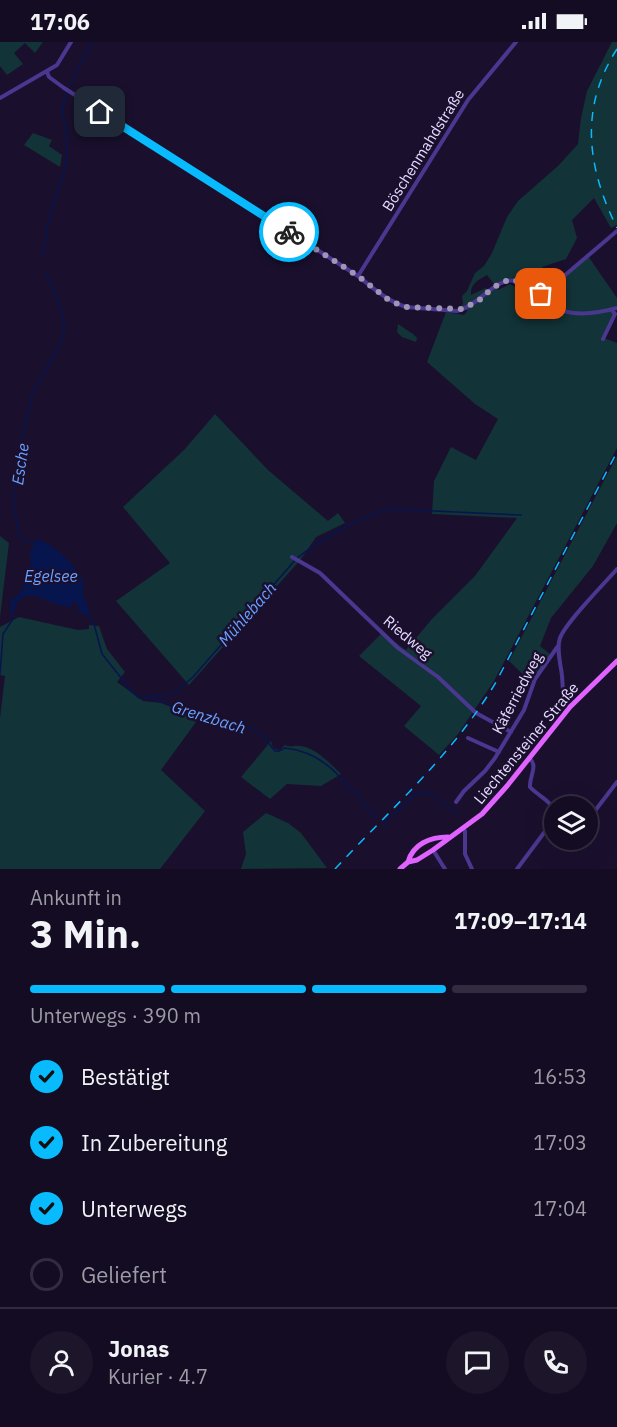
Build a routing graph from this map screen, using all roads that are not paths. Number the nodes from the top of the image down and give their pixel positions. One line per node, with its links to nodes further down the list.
1 (71, 42): 3 (street)
2 (516, 42): 6 (street, Böschenmahdstraße)
3 (47, 72): 4 (street); 6 (street)
4 (0, 98)
5 (615, 232): 7 (street)
6 (358, 276): 8 (street)
7 (541, 294): 8 (street); 9 (street)
8 (534, 296): 9 (street)
9 (541, 301): 10 (street)
10 (614, 309): 11 (street)
11 (603, 339)
12 (295, 558): 17 (street, Riedweg)
13 (617, 569): 14 (street, Käferriedweg)
14 (558, 646): 16 (street); 17 (street, Käferriedweg)
15 (617, 661): 16 (main road, Liechtensteiner Straße)
16 (570, 707): 20 (main road, Liechtensteiner Straße)
17 (511, 732): 19 (street, Käferriedweg)
18 (468, 738): 19 (street, Käferriedweg)
19 (499, 752): 23 (street, Käferriedweg)
20 (529, 758): 22 (street); 25 (main road, Liechtensteiner Straße)
21 (617, 782): 24 (street)
22 (544, 798)
23 (456, 802)
24 (598, 807)
25 (464, 828): 27 (main road, Liechtensteiner Straße); 32 (street)
26 (544, 833): 33 (street)
27 (449, 837): 28 (main road, Liechtensteiner Straße); 29 (main road, Liechtensteiner Straße)
28 (433, 850): 29 (main road, Liechtensteiner Straße); 31 (street)
29 (408, 862): 30 (main road)
30 (400, 869)
31 (445, 869)
32 (472, 869)
33 (517, 869)

